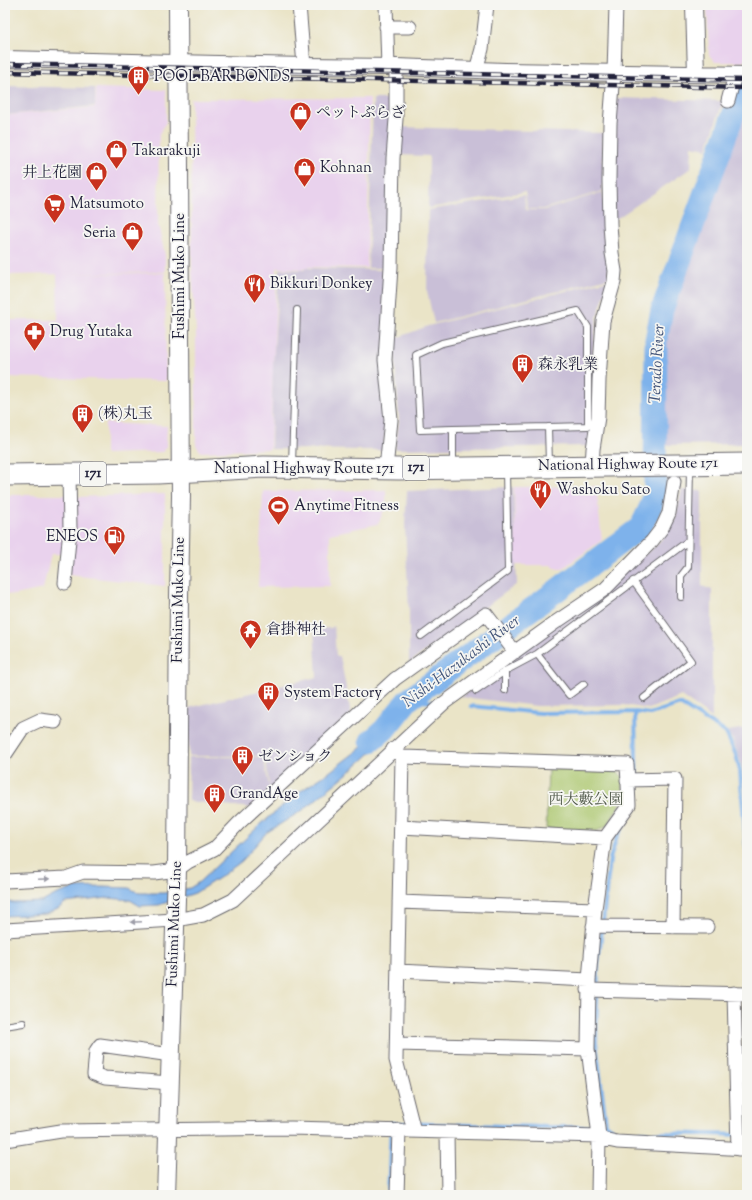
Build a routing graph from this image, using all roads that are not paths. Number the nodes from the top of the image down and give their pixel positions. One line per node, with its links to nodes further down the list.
1 (178, 5): 10 (main road, Fushimi Muko Line)
2 (299, 5): 11 (street)
3 (386, 5): 7 (street)
4 (486, 5): 13 (street)
5 (616, 5): 14 (street)
6 (694, 5): 15 (street)
7 (386, 27): 8 (street); 12 (street)
8 (410, 27)
9 (5, 59): 10 (street)
10 (178, 63): 11 (street); 30 (main road, Fushimi Muko Line)
11 (304, 66): 12 (street)
12 (392, 67): 13 (street); 27 (street)
13 (476, 70): 14 (street)
14 (614, 73): 15 (street); 23 (street)
15 (696, 74): 16 (street)
16 (742, 75): 17 (street)
17 (728, 101)
18 (297, 310): 24 (lane)
19 (548, 427): 20 (lane); 20 (lane); 26 (lane)
20 (452, 429): 28 (lane)
21 (747, 464): 22 (highway, National Highway Route 171 / 171)
22 (690, 465): 29 (highway, National Highway Route 171 / 171); 33 (lane)
23 (592, 466): 26 (highway, National Highway Route 171 / 171); 29 (highway, National Highway Route 171 / 171)
24 (292, 467): 27 (highway, National Highway Route 171 / 171); 30 (highway, National Highway Route 171 / 171)
25 (506, 467): 26 (highway, National Highway Route 171 / 171); 28 (highway, National Highway Route 171 / 171); 37 (lane)
26 (549, 467)
27 (386, 468): 28 (highway, National Highway Route 171 / 171)
28 (453, 468)
29 (663, 471): 38 (street)
30 (182, 472): 31 (highway, National Highway Route 171 / 171); 51 (main road, Fushimi Muko Line)
31 (69, 474): 32 (highway, National Highway Route 171 / 171); 35 (street)
32 (5, 475)
33 (688, 541): 34 (lane); 36 (lane)
34 (633, 581): 39 (lane); 44 (lane)
35 (65, 583)
36 (681, 597)
37 (421, 636)
38 (515, 652): 46 (street); 51 (street)
39 (537, 654): 40 (lane); 41 (lane)
40 (505, 671): 42 (lane); 43 (lane)
41 (584, 684)
42 (505, 690)
43 (476, 691)
44 (644, 698)
45 (55, 722): 47 (street)
46 (398, 753): 48 (street); 49 (street); 55 (street)
47 (5, 755)
48 (628, 780): 50 (street); 57 (street)
49 (401, 827): 50 (street); 53 (street)
50 (605, 838): 54 (street)
51 (177, 870): 52 (street, one-way to 51); 55 (main road, Fushimi Muko Line)
52 (5, 881)
53 (399, 902): 54 (street); 60 (street)
54 (595, 909): 56 (street)
55 (175, 920): 59 (street, one-way to 59); 67 (main road, Fushimi Muko Line)
56 (593, 926): 57 (street); 61 (street)
57 (673, 927): 58 (street)
58 (707, 927)
59 (5, 930)
60 (398, 972): 61 (street); 65 (street)
61 (589, 985): 62 (street); 66 (street)
62 (741, 993): 75 (street)
63 (24, 1022): 64 (lane)
64 (5, 1026)
65 (397, 1044): 66 (street); 72 (street)
66 (588, 1049): 69 (street)
67 (171, 1055): 68 (main road, Fushimi Muko Line); 68 (street)
68 (170, 1083): 70 (main road, Fushimi Muko Line)
69 (598, 1127): 73 (street); 75 (street); 79 (street)
70 (168, 1130): 71 (street); 74 (street); 76 (main road, Fushimi Muko Line)
71 (399, 1130): 72 (street); 77 (street)
72 (414, 1131): 73 (street)
73 (447, 1133): 78 (street)
74 (5, 1140)
75 (742, 1149)
76 (166, 1195)
77 (397, 1195)
78 (448, 1195)
79 (598, 1195)

